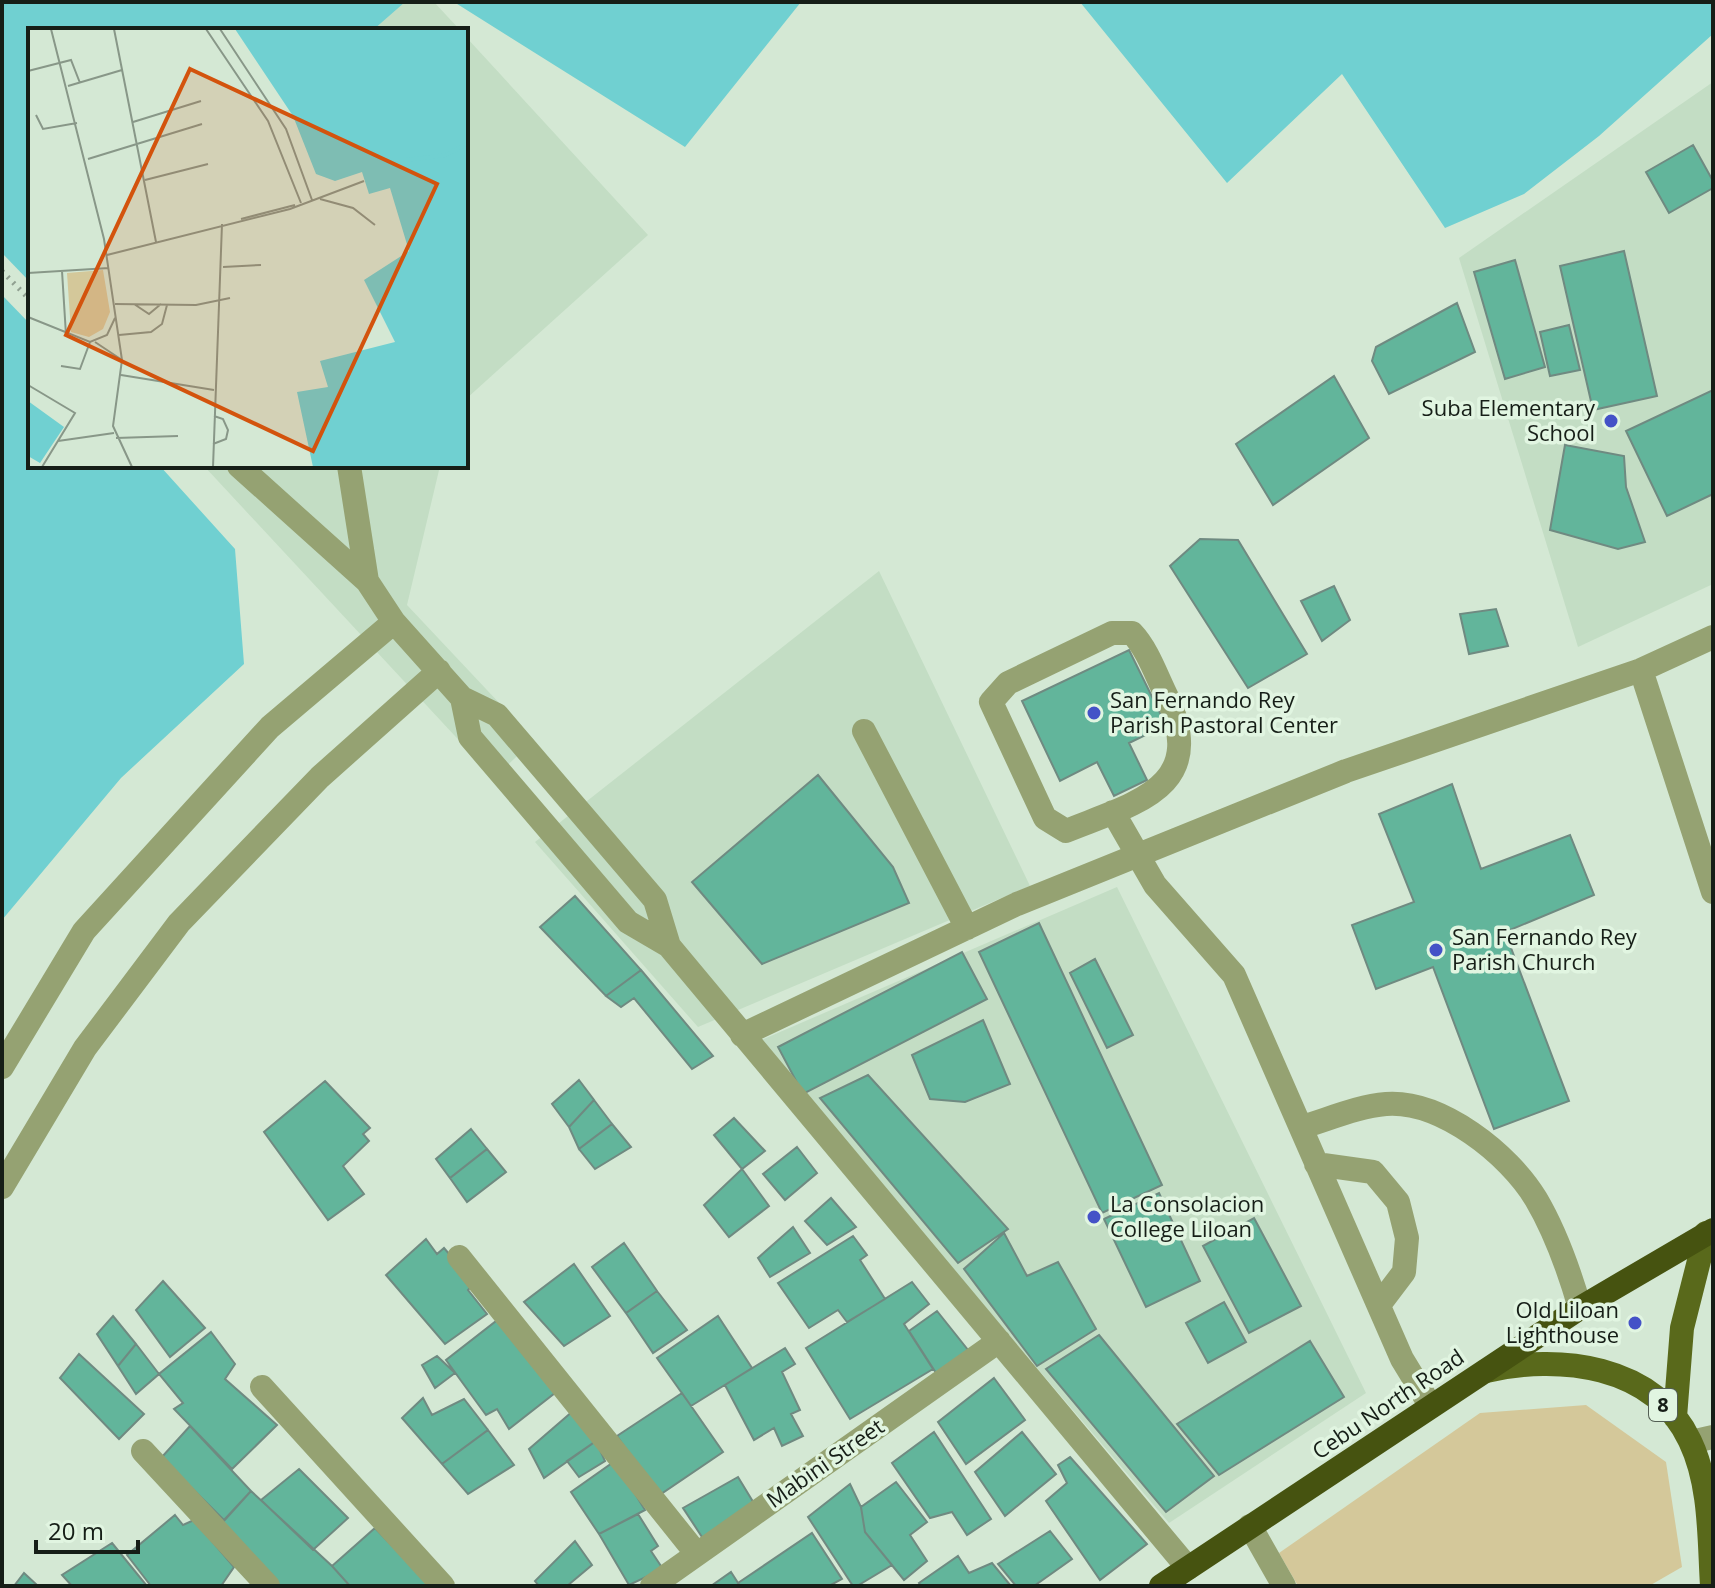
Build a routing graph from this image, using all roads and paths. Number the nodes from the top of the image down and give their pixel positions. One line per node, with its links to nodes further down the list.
1 (2, 271): 2 (path)
2 (28, 298)
3 (241, 468): 5 (street)
4 (349, 468): 5 (street)
5 (367, 581): 6 (street)
6 (394, 622): 9 (street); 18 (street)
7 (1713, 637): 8 (street)
8 (1641, 670): 13 (street); 14 (street)
9 (439, 671): 10 (street); 21 (street)
10 (462, 698): 16 (street); 16 (street)
11 (864, 731): 15 (street)
12 (1113, 812): 12 (street); 13 (street)
13 (1135, 856): 15 (street); 19 (street)
14 (1713, 892)
15 (967, 928): 17 (street)
16 (669, 946): 17 (street)
17 (742, 1035): 26 (street)
18 (2, 1067)
19 (1302, 1127): 20 (street); 25 (street)
20 (1316, 1164): 24 (street); 24 (street)
21 (2, 1187)
22 (1710, 1231): 25 (highway); 30 (main road)
23 (459, 1257): 34 (street)
24 (1379, 1305): 29 (street)
25 (1580, 1308): 27 (highway)
26 (999, 1341): 34 (street, Mabini Street); 35 (street)
27 (1481, 1372): 29 (highway, Cebu North Road / 8); 30 (main road, Cebu North Road / 8)
28 (262, 1387): 38 (street)
29 (1430, 1405): 33 (highway, Cebu North Road / 8)
30 (1675, 1417): 31 (main road, Cebu North Road / 8)
31 (1702, 1439): 36 (main road, Cebu North Road / 8)
32 (143, 1451): 37 (street)
33 (1250, 1526): 35 (highway, Cebu North Road / 8); 41 (street)
34 (696, 1553): 39 (street, Mabini Street)
35 (1188, 1568): 40 (highway, Cebu North Road / 8)
36 (1710, 1585)
37 (268, 1586)
38 (443, 1586)
39 (652, 1586)
40 (1161, 1586)
41 (1284, 1586)

